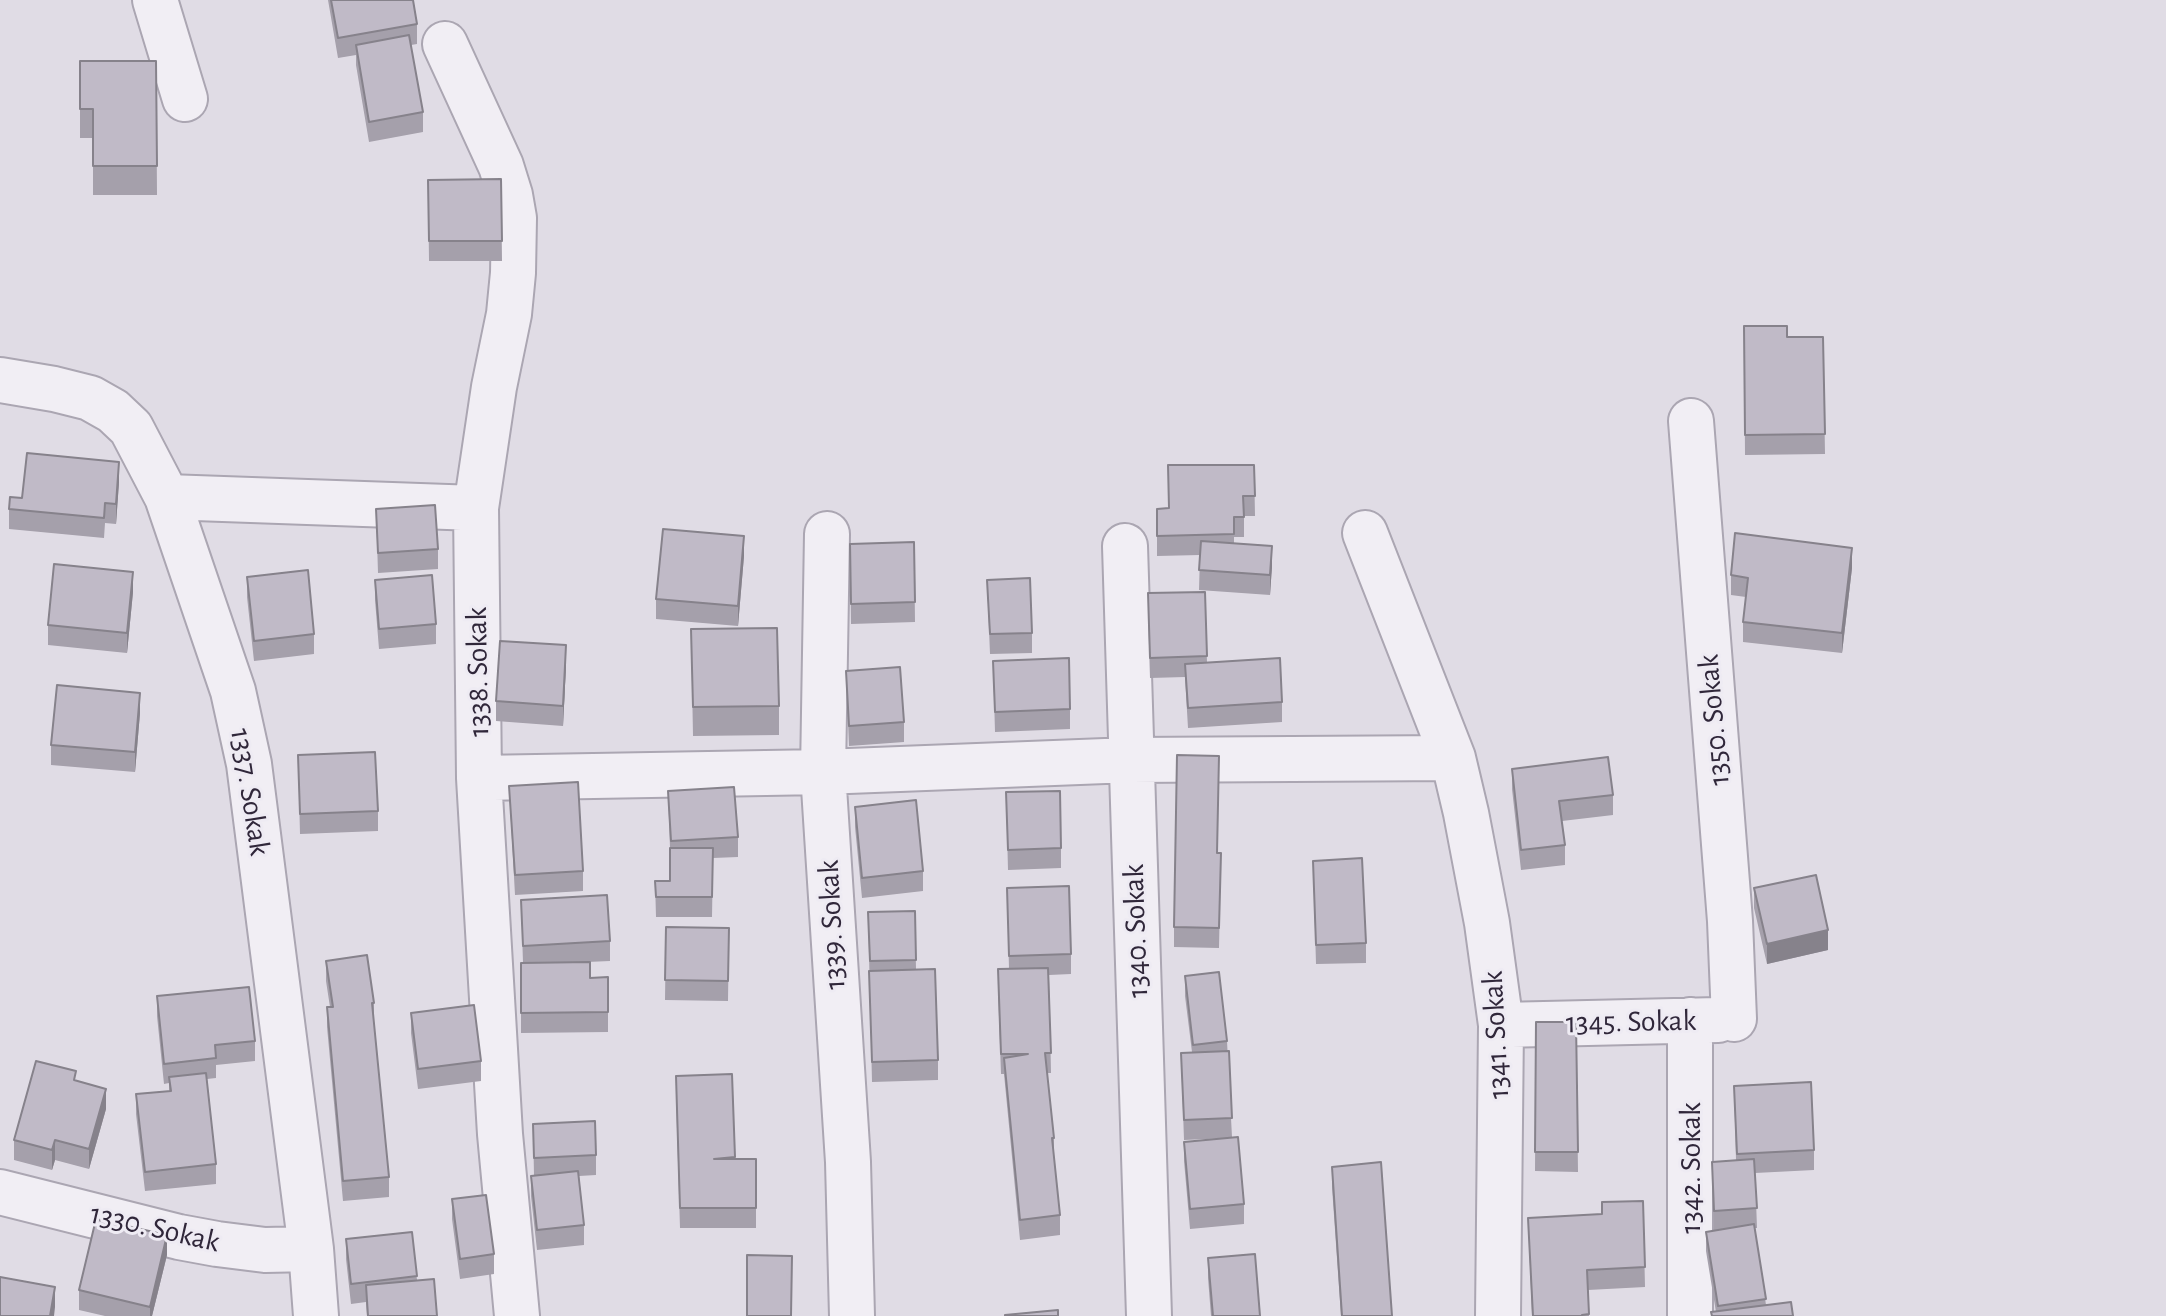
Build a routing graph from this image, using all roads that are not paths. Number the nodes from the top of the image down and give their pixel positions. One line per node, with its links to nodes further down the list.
1 (155, 0): 3 (street)
2 (445, 44): 7 (street, 1338. Sokak)
3 (185, 99)
4 (0, 380): 6 (street, 1337. Sokak)
5 (1691, 421): 15 (street, 1350. Sokak)
6 (167, 497): 7 (street); 19 (street, 1337. Sokak)
7 (476, 508): 14 (street, 1338. Sokak)
8 (1365, 533): 11 (street, 1341. Sokak)
9 (827, 534): 13 (street, 1339. Sokak)
10 (1125, 546): 12 (street, 1340. Sokak)
11 (1453, 758): 12 (street); 17 (street, 1341. Sokak)
12 (1131, 760): 13 (street); 23 (street, 1340. Sokak)
13 (823, 772): 14 (street); 22 (street, 1339. Sokak)
14 (479, 778): 21 (street, 1338. Sokak)
15 (1748, 1019): 16 (street, 1345. Sokak)
16 (1690, 1020): 17 (street, 1345. Sokak); 25 (street, 1342. Sokak)
17 (1501, 1025): 24 (street, 1341. Sokak)
18 (0, 1192): 19 (street, 1330. Sokak)
19 (311, 1249): 20 (street, 1337. Sokak)
20 (316, 1316)
21 (517, 1316)
22 (852, 1316)
23 (1149, 1316)
24 (1498, 1316)
25 (1690, 1316)

